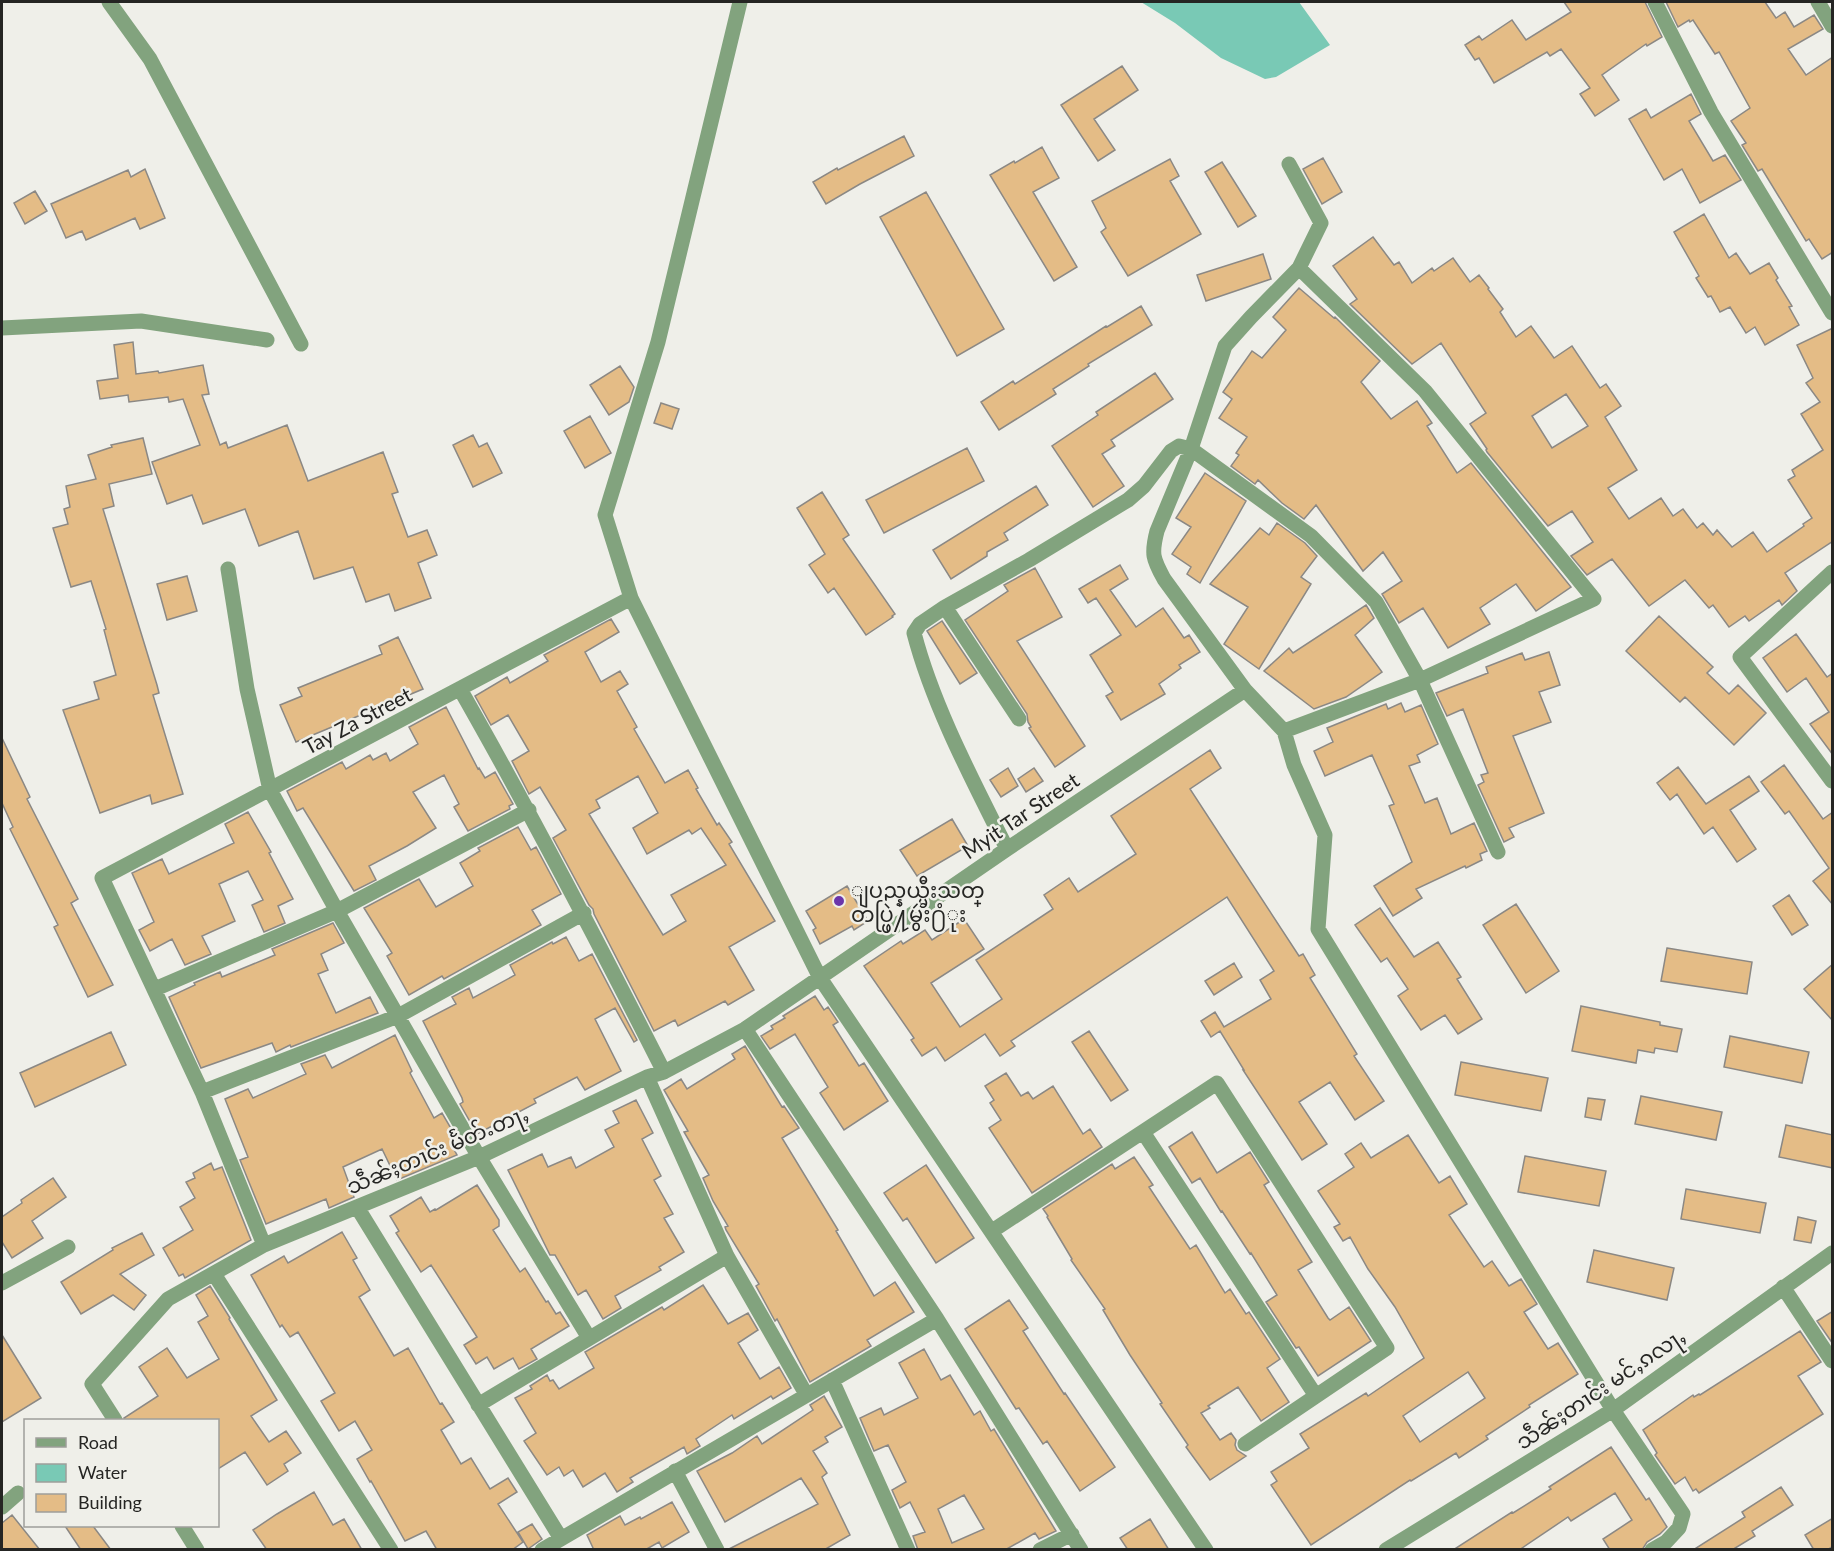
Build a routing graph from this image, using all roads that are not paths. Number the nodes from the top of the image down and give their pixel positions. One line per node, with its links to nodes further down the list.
1 (109, 2): 11 (street)
2 (740, 2): 15 (street)
3 (1655, 2): 8 (street)
4 (1818, 2): 5 (street)
5 (1833, 26)
6 (1289, 165): 7 (street)
7 (1299, 268): 12 (street); 17 (street)
8 (1833, 313)
9 (2, 328): 10 (street)
10 (267, 340)
11 (301, 344)
12 (1191, 449): 16 (street); 17 (street); 19 (street)
13 (228, 569): 23 (street)
14 (1833, 572): 22 (street)
15 (631, 598): 18 (street, Tay Za Street); 29 (street)
16 (945, 607): 20 (street); 25 (street)
17 (1420, 680): 21 (street); 26 (street)
18 (460, 689): 23 (street, Tay Za Street); 24 (street)
19 (1245, 690): 21 (street); 25 (street, Myit Tar Street)
20 (1019, 719)
21 (1284, 731): 54 (street)
22 (1833, 781)
23 (270, 790): 27 (street); 30 (street, Tay Za Street)
24 (529, 810): 27 (street); 28 (street)
25 (1007, 849): 29 (street, Myit Tar Street)
26 (1498, 852)
27 (337, 911): 30 (street); 31 (street)
28 (584, 913): 31 (street); 33 (street)
29 (820, 978): 32 (street, သဵၼ်ႈတၢင်း မႅတ်ႉတႃႇ); 39 (street)
30 (155, 989): 35 (street)
31 (398, 1016): 35 (street); 37 (street)
32 (745, 1029): 33 (street, သဵၼ်ႈတၢင်း မႅတ်ႉတႃႇ); 47 (street)
33 (664, 1072): 34 (street, သဵၼ်ႈတၢင်း မႅတ်ႉတႃႇ)
34 (647, 1077): 37 (street, သဵၼ်ႈတၢင်း မႅတ်ႉတႃႇ); 43 (street)
35 (202, 1092): 40 (street)
36 (1143, 1132): 39 (street); 52 (street); 52 (street)
37 (479, 1157): 38 (street, သဵၼ်ႈတၢင်း မႅတ်ႉတႃႇ); 48 (street)
38 (357, 1207): 40 (street, သဵၼ်ႈတၢင်း မႅတ်ႉတႃႇ); 53 (street)
39 (992, 1232): 70 (street)
40 (264, 1245): 44 (street, သဵၼ်ႈတၢင်း မႅတ်ႉတႃႇ)
41 (69, 1247): 45 (street)
42 (1833, 1253): 46 (street, သဵၼ်ႈတၢင်း မင်ႇၵလႃႇ)
43 (727, 1256): 48 (street); 51 (street)
44 (214, 1274): 55 (street, သဵၼ်ႈတၢင်း မႅတ်ႉတႃႇ); 64 (street)
45 (2, 1283)
46 (1783, 1287): 49 (street); 54 (street, သဵၼ်ႈတၢင်း မင်ႇၵလႃႇ)
47 (937, 1319): 50 (street); 61 (street)
48 (589, 1338): 53 (street)
49 (1833, 1361)
50 (832, 1380): 51 (street); 67 (street)
51 (806, 1394): 57 (street)
52 (1317, 1396): 56 (street)
53 (478, 1405): 62 (street)
54 (1613, 1410): 71 (street, သဵၼ်ႈတၢင်း မင်ႇၵလႃႇ); 72 (street)
55 (115, 1419)
56 (1245, 1444)
57 (675, 1471): 62 (street); 66 (street)
58 (18, 1493): 59 (street)
59 (2, 1507)
60 (183, 1527): 63 (street)
61 (1072, 1534): 68 (street); 69 (street)
62 (560, 1537): 65 (street)
63 (197, 1550)
64 (391, 1550)
65 (542, 1550)
66 (717, 1550)
67 (908, 1550)
68 (1040, 1550)
69 (1081, 1550)
70 (1206, 1550)
71 (1386, 1550)
72 (1652, 1550)

